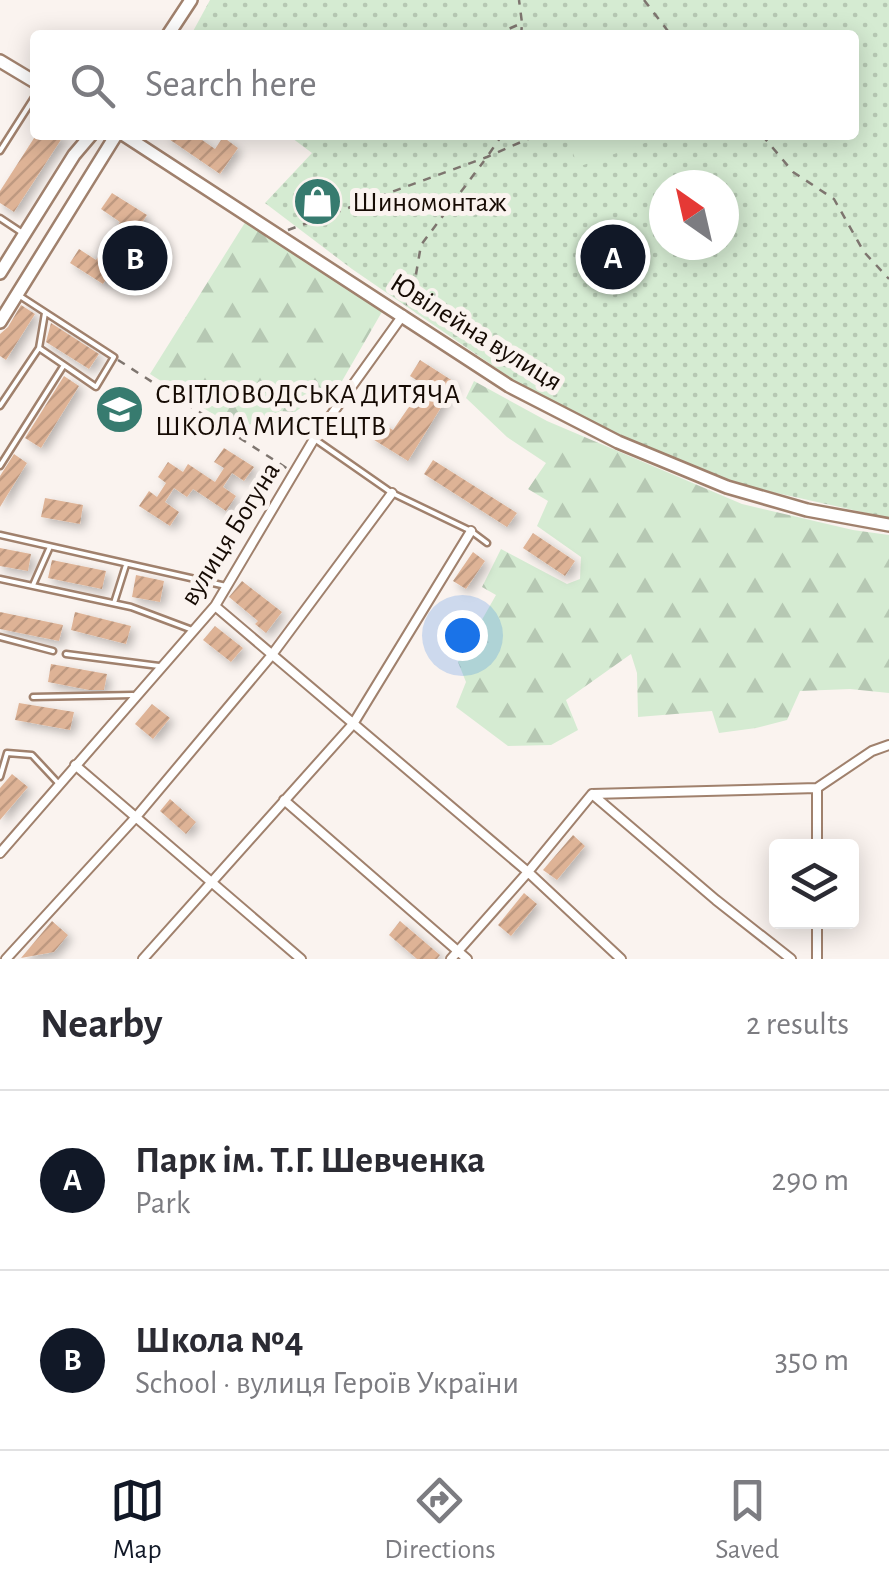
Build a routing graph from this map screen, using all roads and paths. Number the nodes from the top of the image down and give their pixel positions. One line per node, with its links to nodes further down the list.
1 (190, 0): 5 (street)
2 (519, 0): 4 (path)
3 (644, 0): 8 (path)
4 (522, 22): 6 (path); 7 (path)
5 (171, 30)
6 (505, 30)
7 (521, 30)
8 (666, 30)
9 (0, 61): 10 (street)
10 (30, 79)
11 (30, 104): 18 (lane)
12 (86, 140): 21 (street)
13 (117, 140): 25 (street)
14 (128, 140): 22 (street, Ювілейна вулиця)
15 (499, 140): 19 (path)
16 (526, 140): 19 (path)
17 (766, 140): 24 (path)
18 (0, 151)
19 (487, 157): 22 (path); 27 (path)
20 (0, 218): 21 (lane)
21 (25, 234): 23 (street)
22 (277, 234): 27 (street, Ювілейна вулиця)
23 (0, 273)
24 (889, 279)
25 (17, 295): 26 (lane); 28 (street)
26 (44, 312): 29 (lane); 30 (lane)
27 (403, 315): 33 (street, вулиця Богуна); 37 (street, Ювілейна вулиця)
28 (0, 322)
29 (39, 348): 31 (lane); 32 (lane)
30 (114, 357): 31 (lane); 35 (path)
31 (64, 364): 34 (lane)
32 (0, 406)
33 (314, 440): 35 (street, вулиця Богуна); 36 (lane)
34 (0, 466)
35 (293, 473): 45 (street, вулиця Богуна)
36 (392, 493): 38 (lane); 52 (street)
37 (889, 525)
38 (471, 532): 40 (lane); 56 (street)
39 (0, 535): 41 (lane)
40 (487, 543)
41 (49, 547): 42 (lane); 44 (lane)
42 (127, 564): 45 (lane); 46 (lane)
43 (0, 579): 44 (lane)
44 (32, 586): 46 (lane)
45 (226, 586): 47 (street, вулиця Богуна)
46 (114, 604): 48 (lane)
47 (214, 606): 48 (street, вулиця Богуна); 52 (street)
48 (194, 630): 53 (street, вулиця Богуна)
49 (0, 637): 50 (lane)
50 (53, 651)
51 (66, 654): 53 (lane)
52 (271, 656): 56 (street); 64 (street)
53 (164, 666): 54 (street, вулиця Богуна)
54 (137, 695): 55 (lane); 58 (street, вулиця Богуна)
55 (33, 697)
56 (353, 724): 63 (street); 67 (street)
57 (889, 745): 61 (street)
58 (75, 765): 60 (street, вулиця Богуна); 64 (street)
59 (0, 777): 60 (lane)
60 (59, 784): 66 (street, вулиця Богуна)
61 (817, 788): 62 (street); 65 (street)
62 (592, 794): 67 (street); 77 (street)
63 (284, 800): 68 (street); 70 (street)
64 (136, 817): 68 (street); 71 (street)
65 (817, 839)
66 (0, 853)
67 (528, 872): 70 (street); 76 (street)
68 (210, 881): 72 (street); 73 (street)
69 (817, 929): 78 (street)
70 (458, 951): 74 (street); 75 (street)
71 (6, 959)
72 (143, 959)
73 (301, 959)
74 (451, 959)
75 (467, 959)
76 (622, 959)
77 (791, 959)
78 (817, 959)

